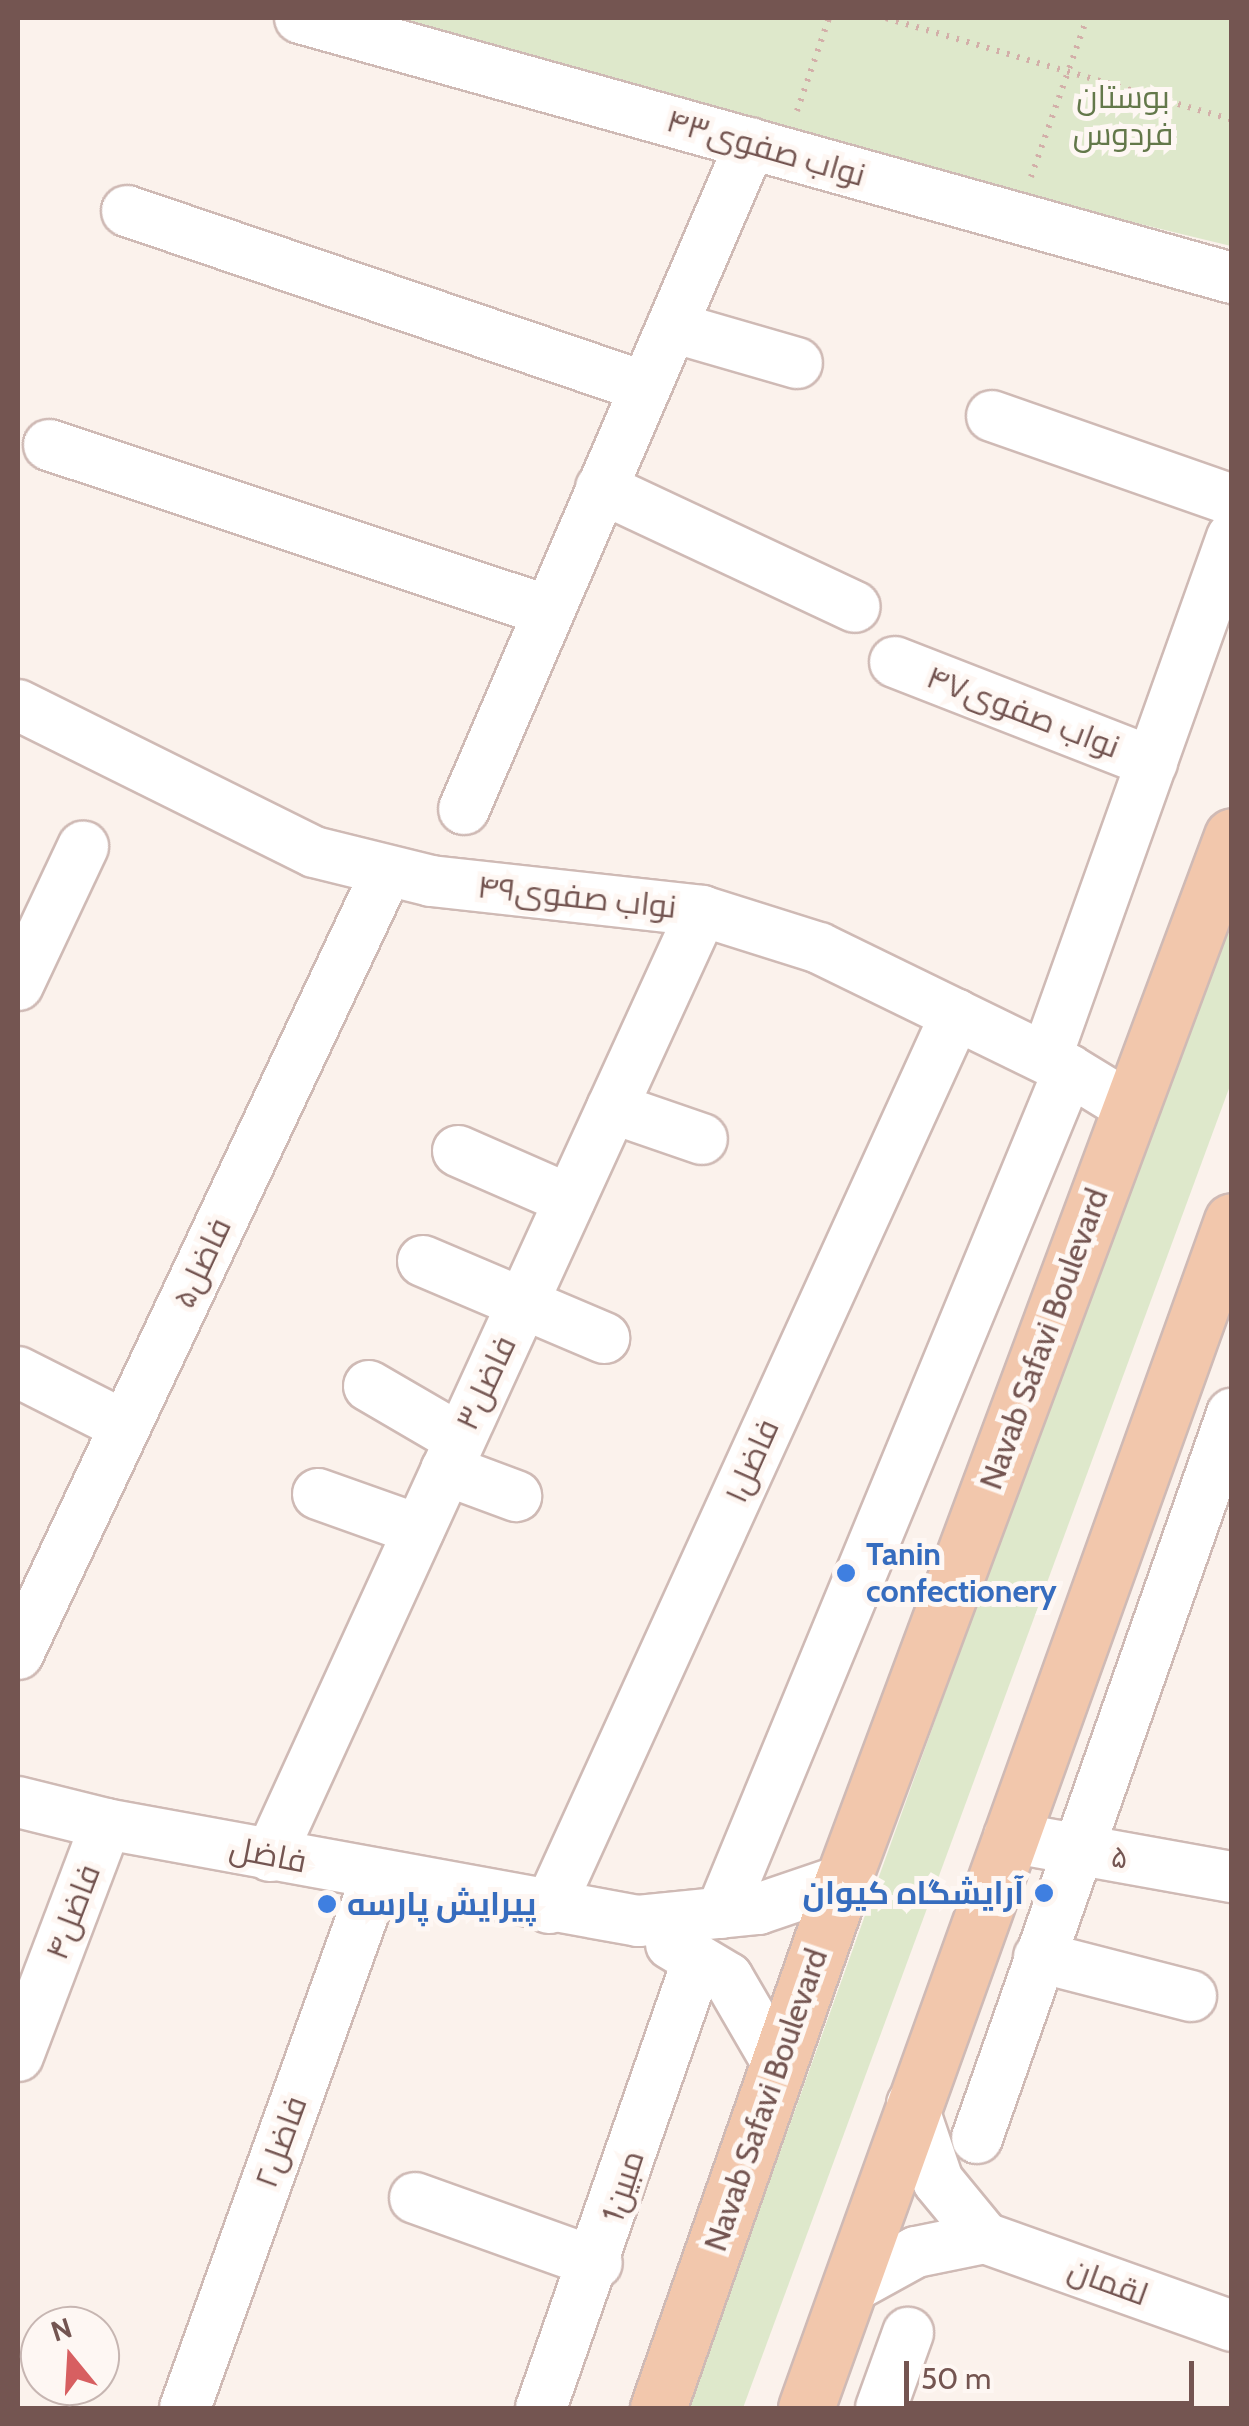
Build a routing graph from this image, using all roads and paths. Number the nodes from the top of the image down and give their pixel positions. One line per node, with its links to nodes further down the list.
1 (300, 18): 7 (street, ۴۳نواب صفوی)
2 (829, 18): 7 (path)
3 (886, 18): 5 (path)
4 (1087, 18): 5 (path)
5 (1068, 72): 6 (path); 9 (path)
6 (1232, 120)
7 (766, 148): 9 (street, ۴۳نواب صفوی); 11 (street)
8 (127, 211): 13 (street)
9 (1017, 218): 10 (street, ۴۳نواب صفوی)
10 (1232, 278)
11 (672, 326): 12 (street); 13 (street)
12 (797, 363)
13 (645, 388): 16 (street)
14 (992, 416): 17 (street)
15 (49, 445): 20 (street)
16 (601, 488): 19 (street); 20 (street)
17 (1232, 500)
18 (1232, 537): 23 (street)
19 (855, 608)
20 (548, 611): 24 (street)
21 (895, 662): 23 (street, ۴۷نواب صفوی)
22 (18, 705): 27 (street, ۴۹نواب صفوی)
23 (1152, 762): 31 (street)
24 (464, 808)
25 (1232, 836): 33 (main road, Navab Safavi Boulevard)
26 (83, 848): 29 (street)
27 (386, 872): 28 (street, ۴۹نواب صفوی); 44 (street, ۵فاضل)
28 (702, 911): 30 (street, ۴۹نواب صفوی); 32 (street, ۳فاضل)
29 (18, 985)
30 (956, 1014): 31 (street, ۴۹نواب صفوی); 58 (street, ۱فاضل)
31 (1057, 1064): 33 (street, ۴۹نواب صفوی); 59 (street)
32 (612, 1108): 34 (street); 36 (street, ۳فاضل)
33 (1130, 1108): 57 (main road, Navab Safavi Boulevard)
34 (702, 1138)
35 (458, 1151): 36 (street)
36 (570, 1200): 39 (street, ۳فاضل)
37 (1231, 1221): 52 (main road)
38 (424, 1261): 39 (street)
39 (524, 1300): 40 (street); 45 (street, ۳فاضل)
40 (604, 1338)
41 (18, 1372): 44 (street)
42 (369, 1386): 45 (street)
43 (1232, 1414): 53 (street)
44 (125, 1426): 49 (street, ۵فاضل)
45 (453, 1455): 47 (street); 48 (street, ۳فاضل)
46 (318, 1494): 48 (street)
47 (516, 1496)
48 (419, 1530): 54 (street, ۳فاضل)
49 (18, 1654)
50 (18, 1802): 51 (street, فاضل)
51 (106, 1824): 54 (street, فاضل); 64 (street, ۴فاضل)
52 (1009, 1837): 53 (street, ۵); 66 (main road)
53 (1076, 1850): 56 (street, ۵); 61 (street)
54 (270, 1856): 55 (street, فاضل)
55 (377, 1876): 58 (street, فاضل); 74 (street, ۲فاضل)
56 (1232, 1877)
57 (843, 1880): 59 (street, فاضل); 65 (main road, Navab Safavi Boulevard)
58 (549, 1908): 60 (street, فاضل)
59 (721, 1913): 60 (street, فاضل)
60 (638, 1921): 62 (street, فاضل)
61 (1039, 1957): 63 (street); 67 (street)
62 (697, 1962): 65 (street, فاضل); 70 (street, 1مبین)
63 (1191, 1996)
64 (18, 2056)
65 (778, 2064): 76 (main road, Navab Safavi Boulevard)
66 (912, 2104): 69 (street); 71 (main road)
67 (976, 2138)
68 (416, 2198): 70 (street)
69 (986, 2238): 71 (street); 72 (street, لقمان)
70 (597, 2263): 75 (street, 1مبین)
71 (852, 2287): 77 (main road)
72 (1232, 2326)
73 (908, 2334): 78 (street)
74 (185, 2408)
75 (541, 2408)
76 (658, 2408)
77 (806, 2408)
78 (882, 2408)

